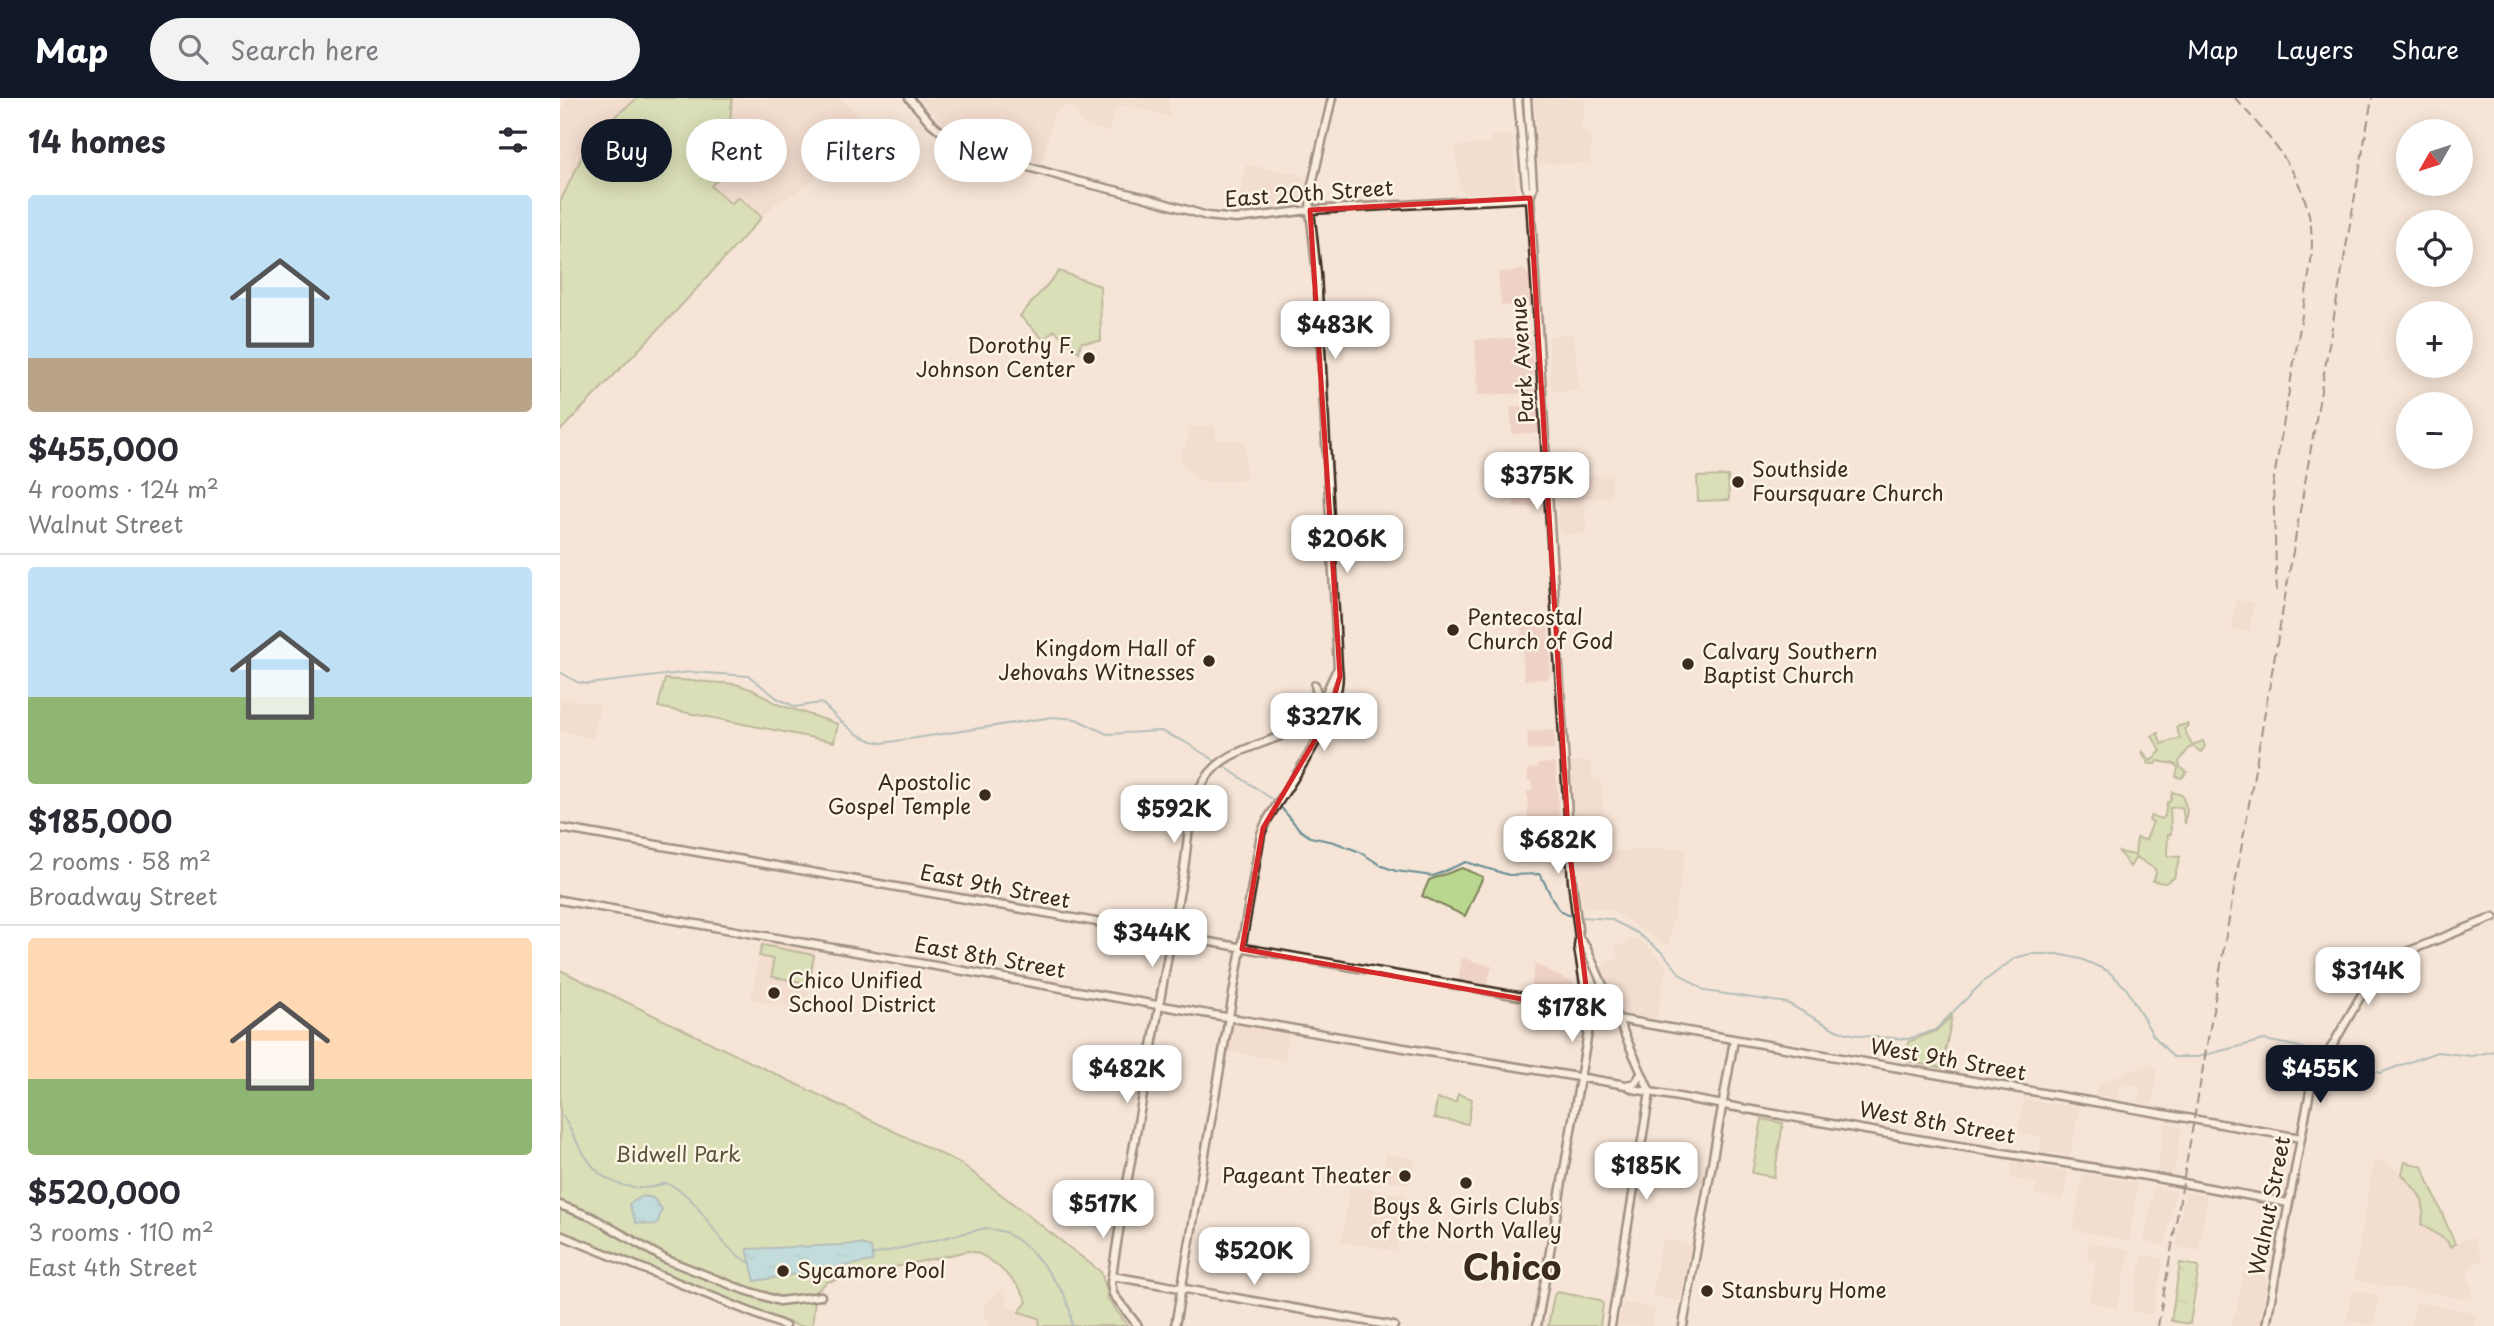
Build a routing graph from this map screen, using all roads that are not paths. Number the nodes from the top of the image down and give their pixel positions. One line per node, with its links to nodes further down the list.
1 (909, 98): 6 (main road, East 20th Street)
2 (1332, 98): 6 (main road)
3 (1518, 98): 5 (main road, Park Avenue)
4 (1527, 98): 5 (main road, Park Avenue)
5 (1530, 198): 6 (main road, East 20th Street); 14 (main road, Park Avenue)
6 (1310, 210): 7 (main road)
7 (1338, 668): 9 (main road); 15 (main road)
8 (1315, 685): 9 (main road)
9 (1320, 706): 13 (main road)
10 (560, 828): 13 (main road, East 9th Street)
11 (560, 900): 16 (main road, East 8th Street)
12 (2494, 917): 26 (main road, Walnut Street)
13 (1171, 937): 15 (main road, East 9th Street); 16 (main road)
14 (1579, 938): 17 (main road, Park Avenue); 19 (main road)
15 (1242, 949): 17 (main road, East 9th Street); 18 (main road)
16 (1159, 1006): 18 (main road, East 8th Street); 30 (main road)
17 (1589, 1011): 19 (main road, West 9th Street); 22 (main road, Park Avenue)
18 (1229, 1018): 22 (main road, East 8th Street); 31 (main road)
19 (1618, 1019): 20 (main road, West 9th Street); 21 (main road)
20 (1734, 1040): 25 (main road); 26 (main road, West 9th Street)
21 (1641, 1074): 23 (main road); 24 (main road)
22 (1580, 1078): 23 (main road, West 8th Street); 37 (main road, Park Avenue)
23 (1626, 1085): 24 (main road, West 8th Street)
24 (1650, 1092): 25 (main road, West 8th Street); 38 (main road)
25 (1722, 1104): 27 (main road, West 8th Street); 39 (main road)
26 (2301, 1138): 27 (main road, Walnut Street)
27 (2288, 1203): 40 (main road, Walnut Street)
28 (560, 1205): 32 (main road)
29 (560, 1235): 33 (main road)
30 (1112, 1276): 31 (main road); 34 (main road)
31 (1182, 1289): 35 (main road); 36 (main road)
32 (821, 1296)
33 (785, 1326)
34 (1138, 1326)
35 (1175, 1326)
36 (1394, 1326)
37 (1537, 1326)
38 (1611, 1326)
39 (1683, 1326)
40 (2266, 1326)

